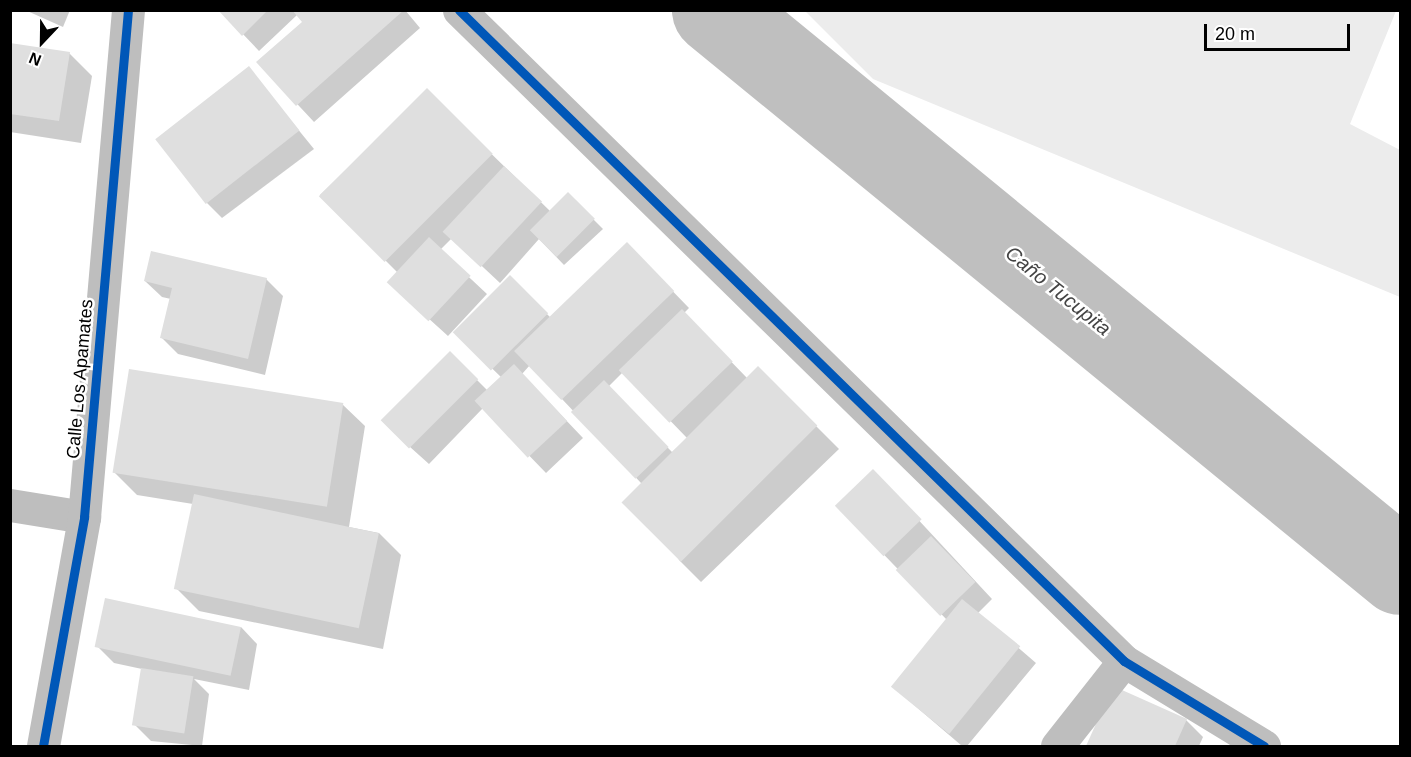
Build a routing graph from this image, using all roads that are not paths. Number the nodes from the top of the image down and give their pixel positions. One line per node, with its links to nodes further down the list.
1 (128, 10): 4 (street, Calle Los Apamates)
2 (459, 10): 5 (street)
3 (10, 505): 4 (street)
4 (84, 517): 6 (street, Calle Los Apamates)
5 (1124, 661): 7 (street); 8 (street)
6 (43, 747)
7 (1057, 747)
8 (1264, 747)

